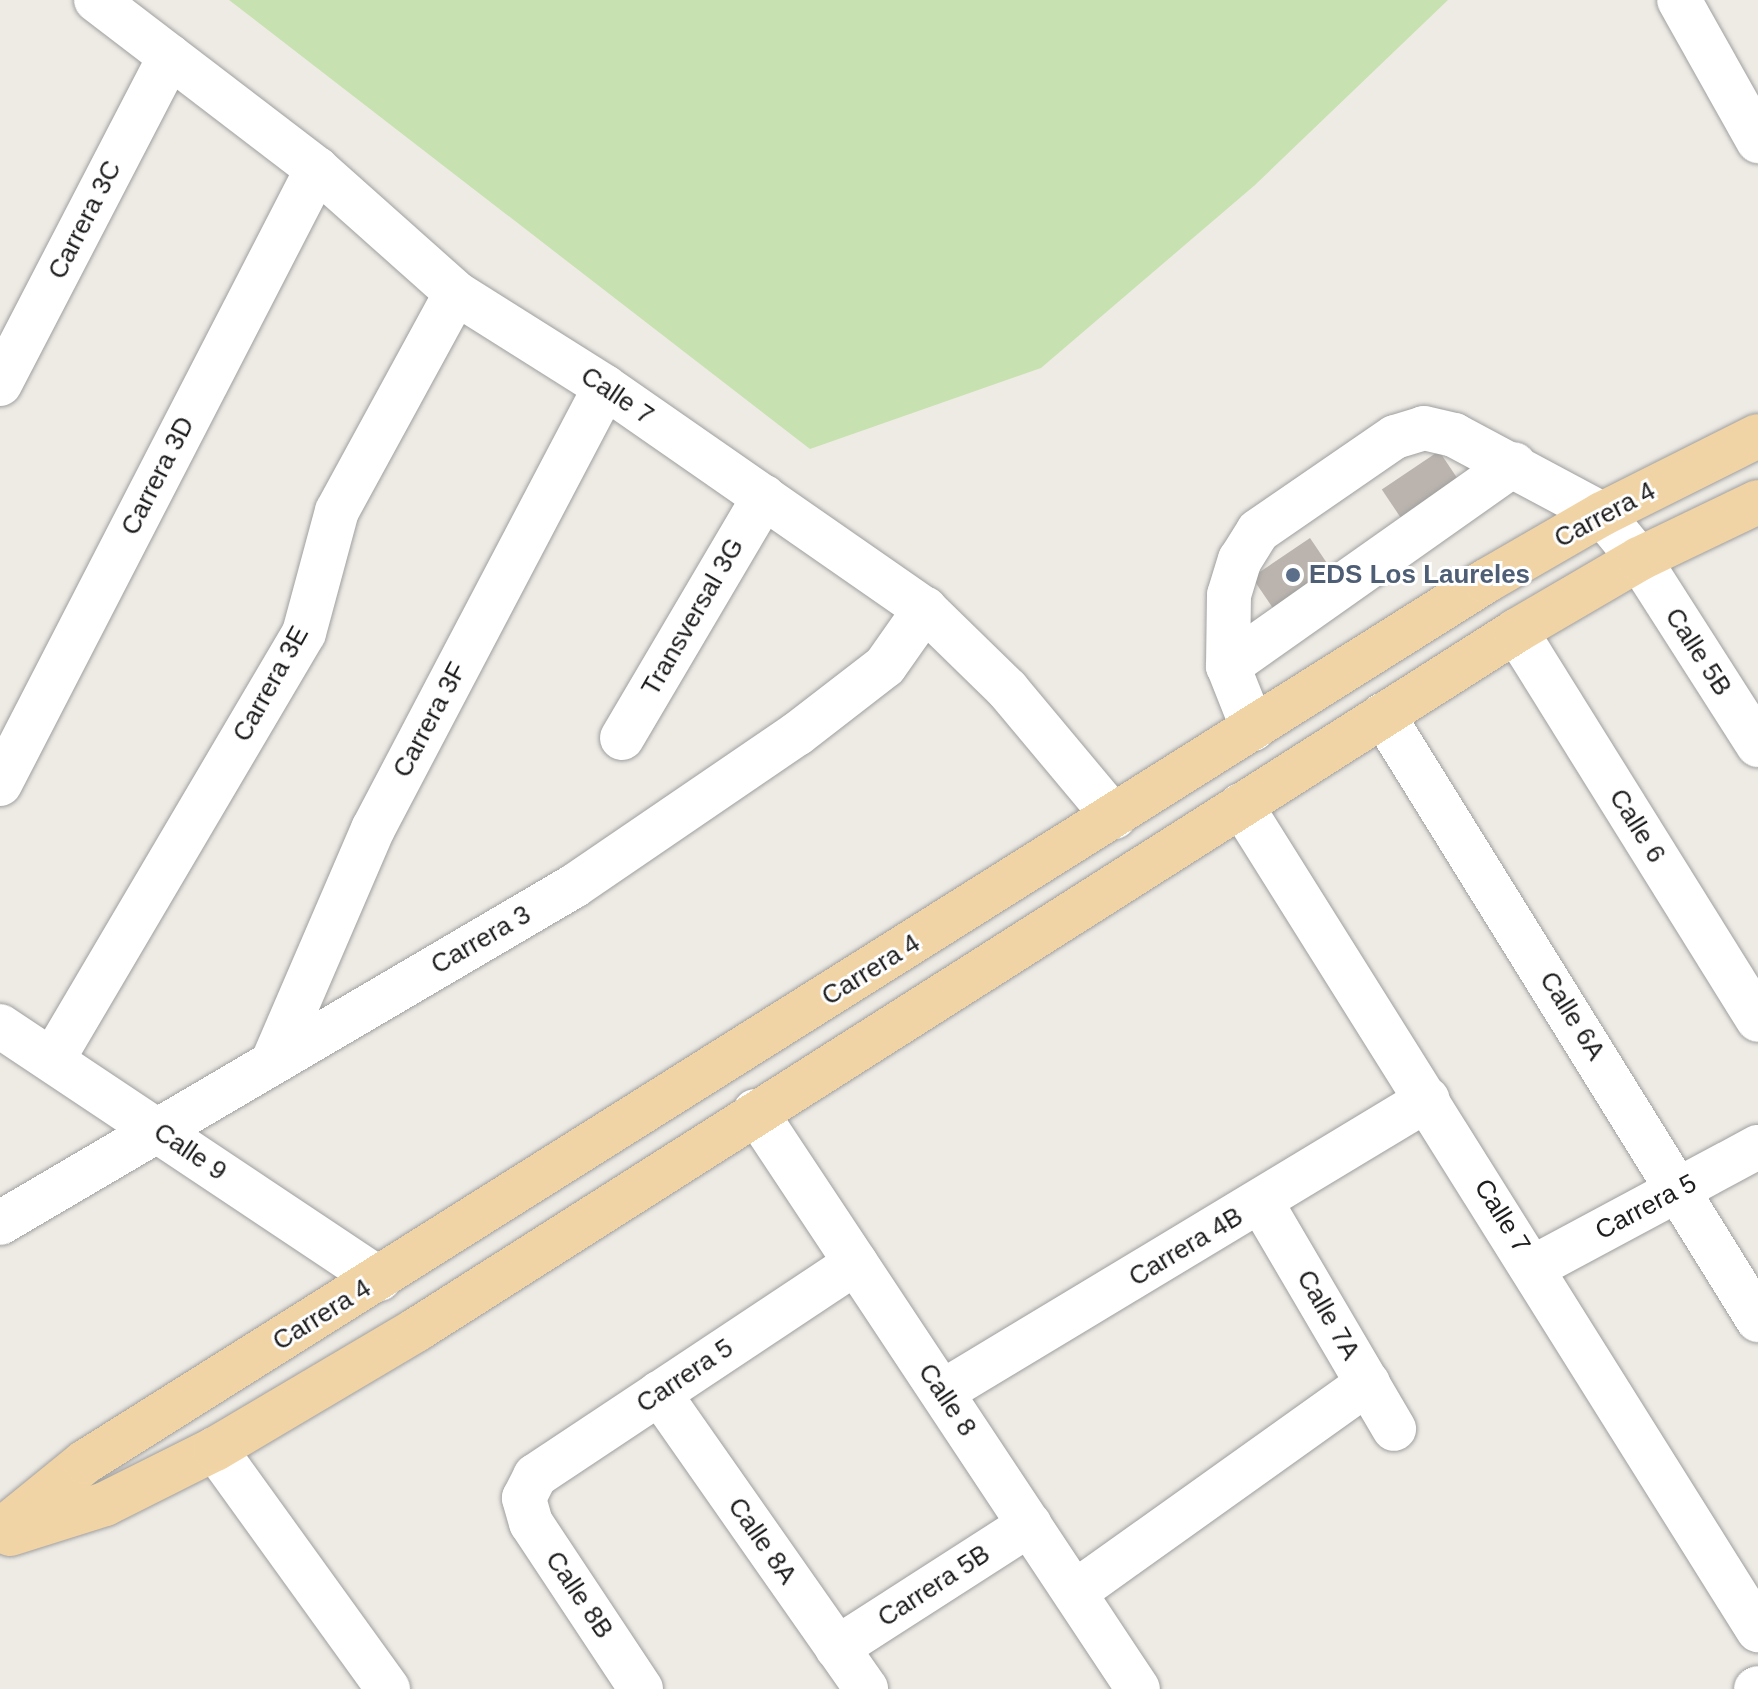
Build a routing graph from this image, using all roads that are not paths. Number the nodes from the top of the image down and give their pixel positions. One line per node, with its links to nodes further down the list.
1 (96, 0): 3 (street, Calle 7)
2 (1679, 0): 4 (street)
3 (170, 56): 5 (street, Calle 7); 7 (street, Carrera 3C)
4 (1758, 141)
5 (317, 169): 6 (street, Calle 7); 22 (street, Carrera 3D)
6 (456, 293): 8 (street, Calle 7); 27 (street, Carrera 3E)
7 (0, 384)
8 (605, 387): 11 (street, Calle 7); 28 (street, Carrera 3F)
9 (1758, 436): 13 (main road, Carrera 4)
10 (1514, 464): 13 (street); 17 (street); 17 (street)
11 (764, 497): 15 (street, Calle 7); 20 (street, Transversal 3G)
12 (1758, 502): 14 (main road, Carrera 4)
13 (1602, 514): 14 (street, Calle 5B); 19 (main road, Carrera 4)
14 (1639, 559): 16 (main road, Carrera 4); 21 (street, Calle 5B)
15 (925, 609): 24 (street, Calle 7); 28 (street, Carrera 3)
16 (1516, 631): 18 (main road, Carrera 4); 25 (street, Calle 6)
17 (1228, 666): 19 (street)
18 (1383, 715): 23 (main road, Carrera 4); 33 (street, Calle 6A)
19 (1253, 729): 24 (main road, Carrera 4)
20 (622, 738)
21 (1758, 745)
22 (0, 784)
23 (1241, 805): 29 (street, Calle 7); 30 (main road, Carrera 4)
24 (1114, 817): 38 (main road, Carrera 4)
25 (1758, 1020)
26 (0, 1026): 27 (street, Calle 9)
27 (53, 1059): 31 (street, Calle 9)
28 (273, 1061): 31 (street, Carrera 3)
29 (1428, 1099): 34 (street, Carrera 4B); 37 (street, Calle 7)
30 (755, 1111): 36 (street, Calle 8); 44 (main road, Carrera 4)
31 (154, 1128): 35 (street, Carrera 3); 38 (street, Calle 9)
32 (1758, 1147): 33 (street, Carrera 5)
33 (1680, 1189): 37 (street, Carrera 5); 39 (street, Calle 6A)
34 (1261, 1202): 40 (street, Calle 7A); 41 (street, Carrera 4B)
35 (0, 1223)
36 (856, 1263): 41 (street, Calle 8); 42 (street, Carrera 5)
37 (1534, 1267): 50 (street, Calle 7)
38 (379, 1279): 47 (main road, Carrera 4)
39 (1758, 1320)
40 (1368, 1383): 43 (street, Calle 7A); 49 (street)
41 (942, 1392): 46 (street, Calle 8)
42 (659, 1393): 45 (street, Carrera 5); 51 (street, Calle 8A)
43 (1394, 1429)
44 (215, 1449): 48 (main road, Carrera 4); 52 (street)
45 (524, 1498): 53 (street, Calle 8B)
46 (1030, 1524): 49 (street, Calle 8); 51 (street, Carrera 5B)
47 (0, 1531)
48 (0, 1537)
49 (1075, 1592): 55 (street, Calle 8)
50 (1758, 1630)
51 (837, 1648): 54 (street, Calle 8A)
52 (371, 1683)
53 (641, 1689)
54 (866, 1689)
55 (1138, 1689)

